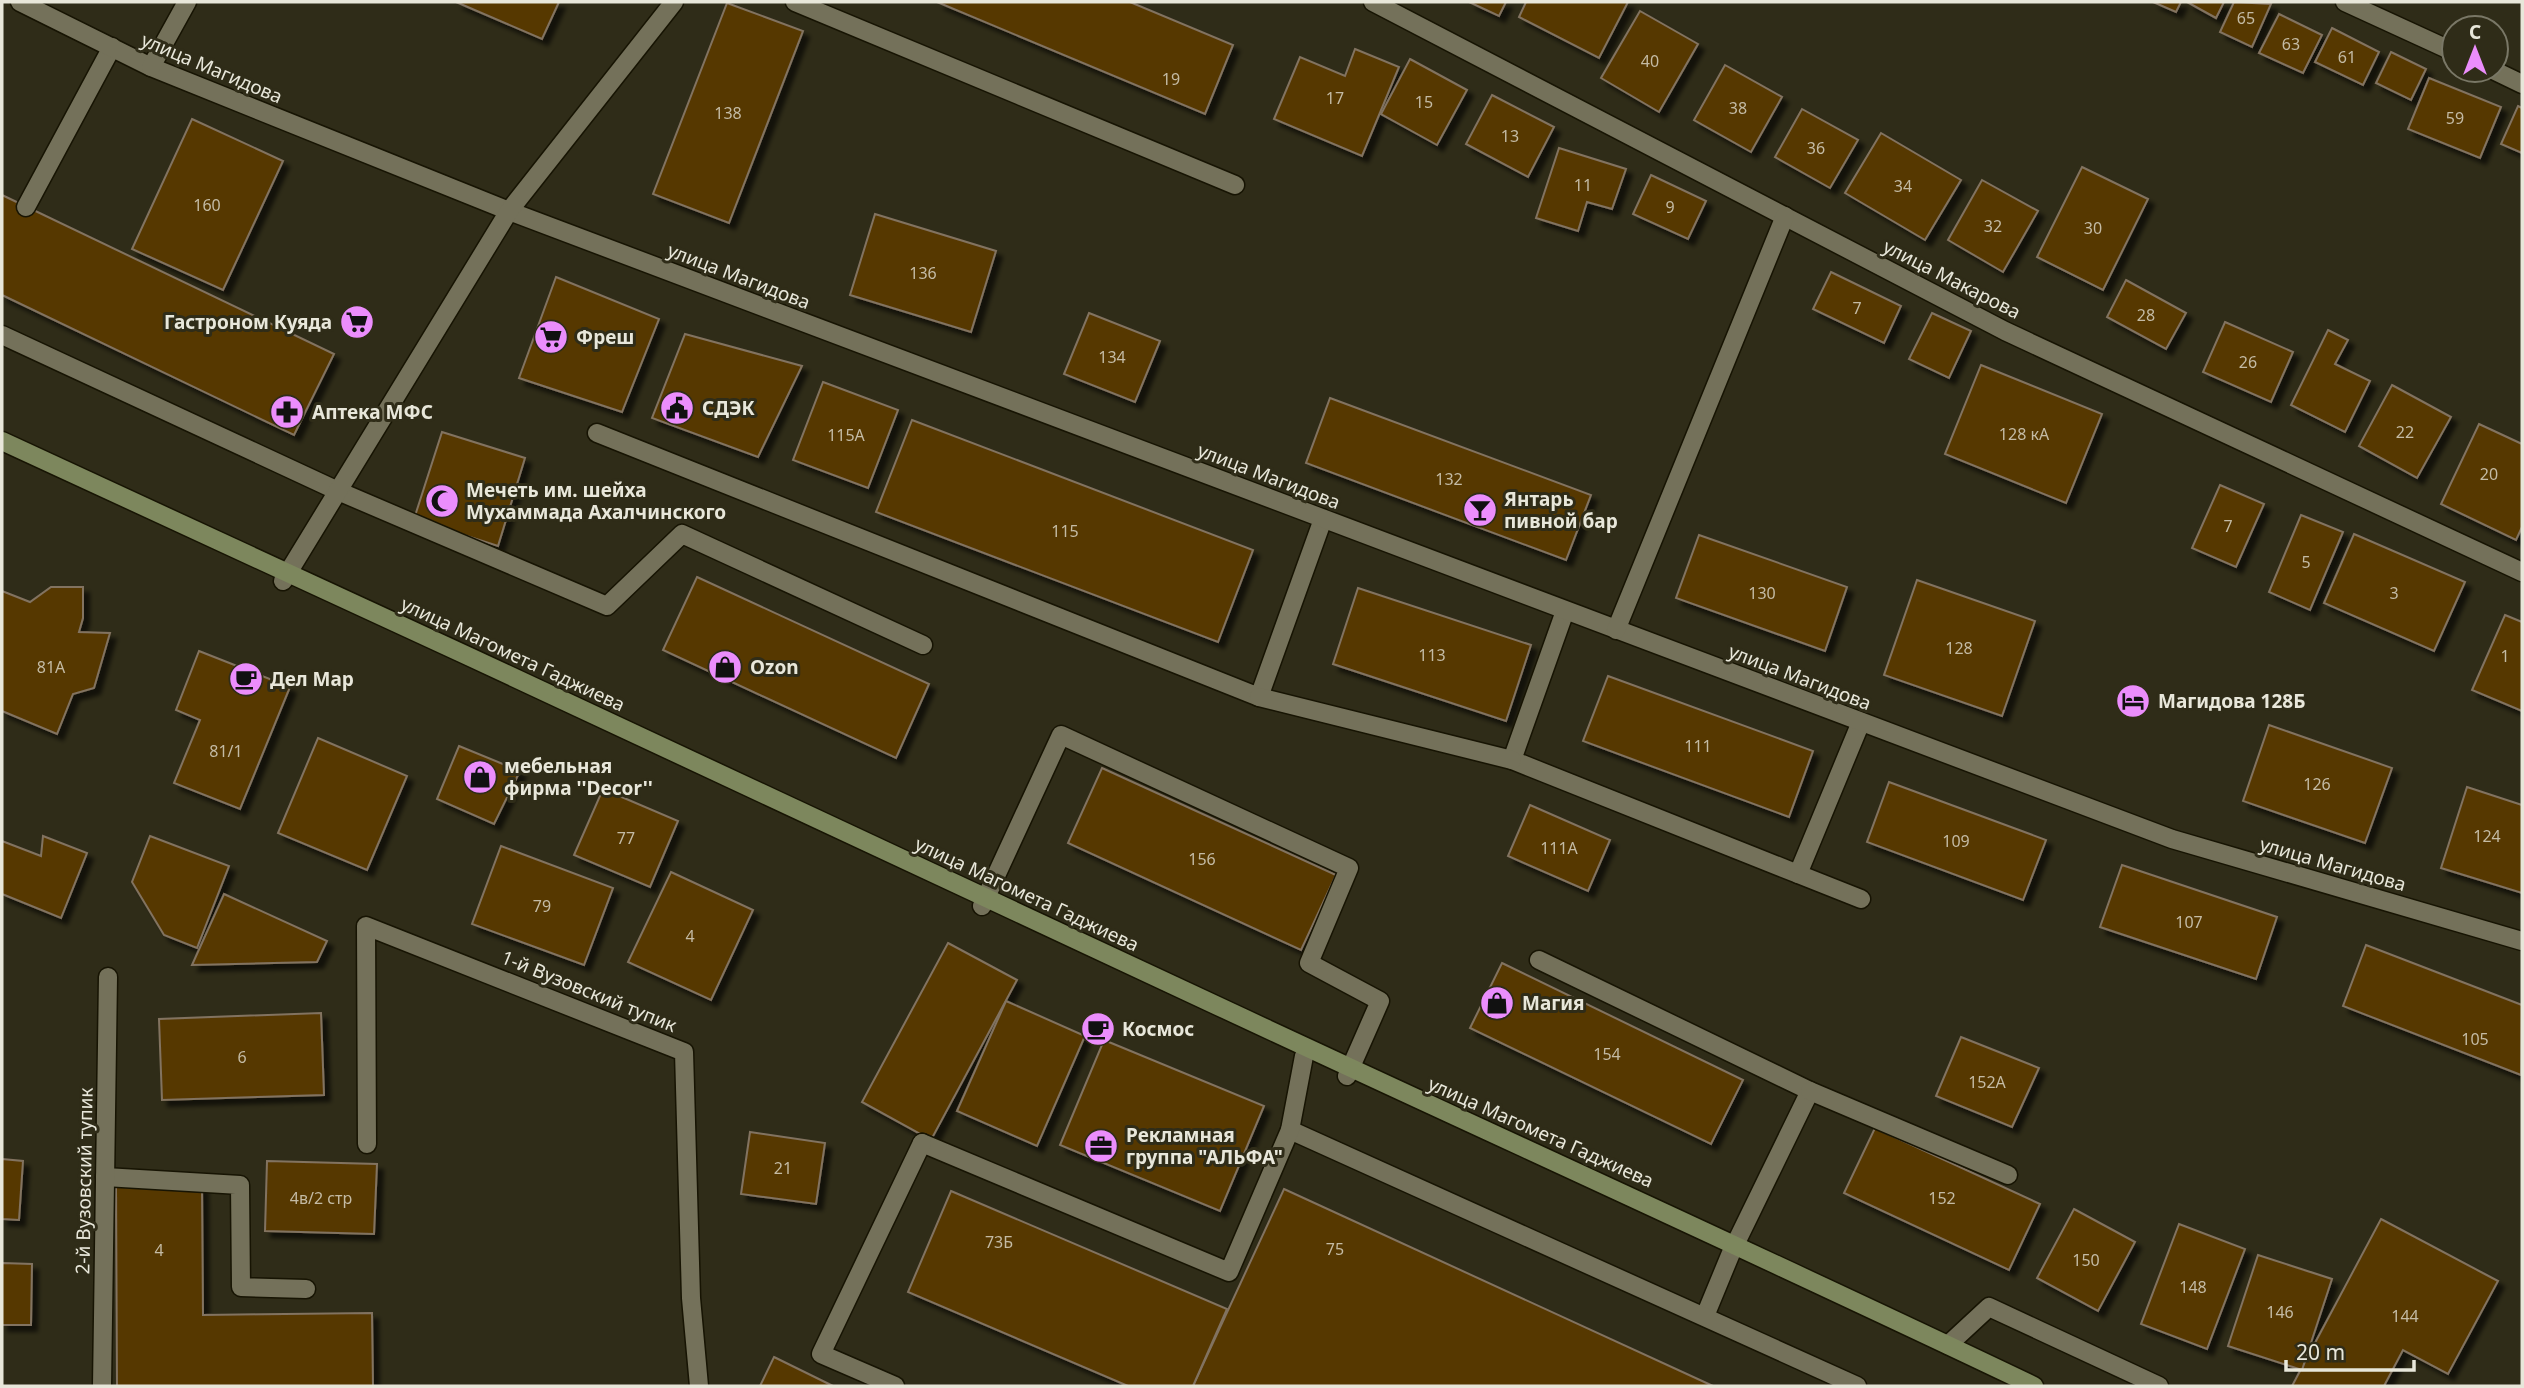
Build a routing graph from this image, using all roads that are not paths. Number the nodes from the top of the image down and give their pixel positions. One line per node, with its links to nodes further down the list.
1 (20, 2): 8 (street, улица Магидова)
2 (187, 2): 9 (street)
3 (674, 2): 12 (street)
4 (795, 2): 10 (street)
5 (1373, 2): 13 (street, улица Макарова)
6 (2345, 2): 7 (street)
7 (2440, 46)
8 (112, 47): 9 (street, улица Магидова); 11 (street)
9 (151, 67): 12 (street, улица Магидова)
10 (1235, 185)
11 (26, 206)
12 (509, 211): 18 (street); 19 (street, улица Магидова)
13 (1785, 216): 20 (street, улица Макарова); 23 (street)
14 (2, 335): 18 (street)
15 (597, 433): 25 (street)
16 (2, 441): 21 (main road, улица Магомета Гаджиева)
17 (2, 454): 21 (main road, улица Магомета Гаджиева)
18 (338, 491): 21 (street); 24 (street)
19 (1323, 519): 22 (street, улица Магидова); 25 (street)
20 (2522, 572)
21 (285, 576): 30 (main road, улица Магомета Гаджиева)
22 (1565, 611): 23 (street, улица Магидова); 27 (street)
23 (1616, 630): 26 (street, улица Магидова)
24 (923, 645)
25 (1259, 697): 27 (street)
26 (1861, 722): 28 (street); 31 (street, улица Магидова)
27 (1512, 760): 28 (street)
28 (1798, 874): 29 (street)
29 (1861, 899)
30 (984, 903): 34 (main road, улица Магомета Гаджиева); 35 (main road, улица Магомета Гаджиева); 35 (street)
31 (2522, 941)
32 (1539, 960): 36 (street)
33 (108, 977): 40 (street, 2-й Вузовский тупик)
34 (1304, 1056): 35 (main road, улица Магомета Гаджиева); 37 (street)
35 (1349, 1072): 41 (main road, улица Магомета Гаджиева)
36 (1810, 1091): 39 (street); 41 (street)
37 (1290, 1130): 43 (street); 47 (street)
38 (367, 1144): 46 (street, 1-й Вузовский тупик)
39 (2008, 1175)
40 (105, 1177): 42 (street); 45 (street, 2-й Вузовский тупик)
41 (1733, 1248): 43 (street); 44 (main road, улица Магомета Гаджиева); 49 (main road, улица Магомета Гаджиева)
42 (306, 1289)
43 (1705, 1315): 48 (street)
44 (1948, 1345): 50 (main road, улица Магомета Гаджиева); 51 (street)
45 (103, 1386)
46 (699, 1386)
47 (895, 1386)
48 (1857, 1386)
49 (2007, 1386)
50 (2034, 1386)
51 (2159, 1386)

